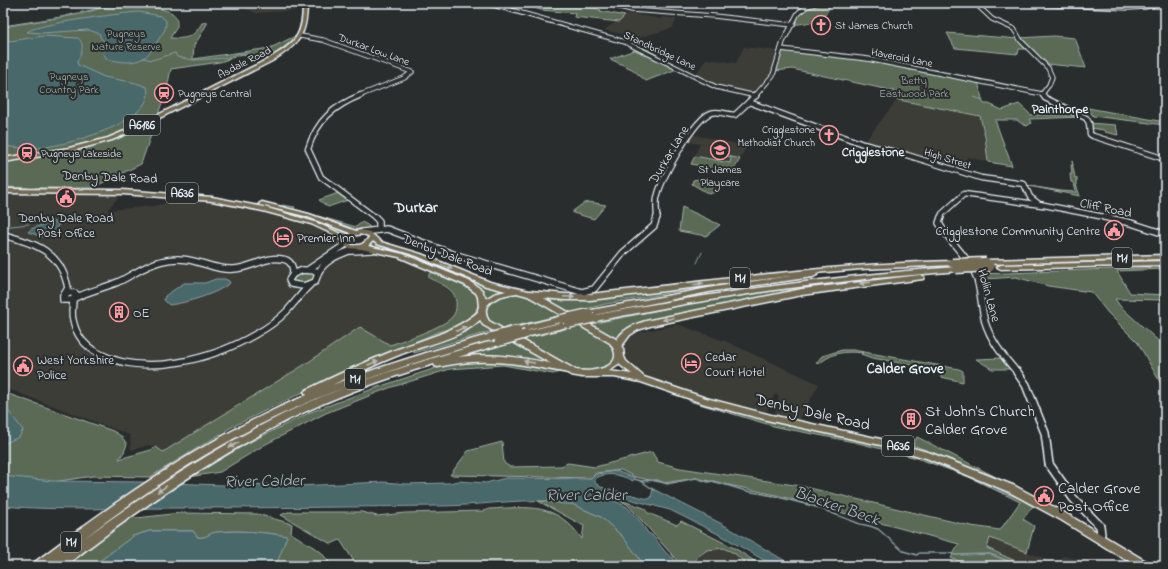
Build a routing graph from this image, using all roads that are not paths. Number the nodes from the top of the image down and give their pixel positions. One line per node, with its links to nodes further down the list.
1 (305, 3): 11 (main road)
2 (486, 3): 9 (street, Standbridge Lane)
3 (516, 3): 9 (street)
4 (604, 3): 10 (street)
5 (817, 3): 10 (street, Durkar Lane)
6 (975, 3): 13 (street)
7 (1012, 3): 8 (street)
8 (1160, 3)
9 (507, 8): 14 (street, Standbridge Lane)
10 (792, 25): 12 (street, Durkar Lane)
11 (300, 36): 17 (main road, Asdale Road / A6186); 22 (street, Durkar Low Lane)
12 (781, 49): 13 (street, Haveroid Lane); 14 (street, Durkar Lane)
13 (1042, 94): 16 (street)
14 (756, 96): 15 (street, Durkar Lane)
15 (749, 102): 20 (street, High Street); 22 (street, Durkar Lane)
16 (1165, 159)
17 (3, 160)
18 (3, 187): 25 (main road, Denby Dale Road / A636)
19 (3, 192): 29 (main road, Denby Dale Road / A636)
20 (1042, 205): 23 (street, Cliff Road); 60 (street, Hollin Lane)
21 (1165, 228): 23 (street)
22 (378, 229): 24 (street); 28 (street)
23 (1152, 230): 26 (street, Cliff Road)
24 (363, 232): 25 (main road, Denby Dale Road); 28 (main road, Denby Dale Road)
25 (355, 233): 29 (main road)
26 (1165, 234)
27 (3, 235): 45 (street)
28 (371, 236): 30 (main road); 44 (main road, Denby Dale Road, one-way to 44)
29 (345, 242): 30 (main road, Denby Dale Road); 38 (street)
30 (359, 247): 31 (main road, Denby Dale Road); 32 (street)
31 (382, 250): 32 (street); 50 (main road, Denby Dale Road)
32 (349, 252): 40 (street)
33 (1165, 257): 36 (highway, M1)
34 (1165, 263): 36 (highway, M1)
35 (292, 267): 39 (street); 41 (street); 45 (street)
36 (989, 267): 37 (highway, M1); 37 (highway, M1, bridge)
37 (956, 268): 46 (highway, M1, one-way to 37); 51 (highway, M1, bridge); 53 (highway, M1, one-way to 53)
38 (308, 269): 39 (street); 40 (street)
39 (301, 270): 41 (street)
40 (318, 273): 42 (street)
41 (293, 274): 43 (street)
42 (310, 285): 43 (street); 47 (street)
43 (296, 286): 47 (street)
44 (516, 291): 46 (main road, Denby Dale Road); 50 (main road)
45 (73, 294): 48 (street); 48 (street); 49 (street)
46 (530, 294): 53 (main road, Denby Dale Road)
47 (299, 295): 49 (street)
48 (64, 298): 49 (street)
49 (70, 307)
50 (482, 310): 55 (main road, Denby Dale Road); 59 (highway, one-way to 50)
51 (565, 322): 52 (highway, M1, bridge); 52 (highway, M1, bridge)
52 (495, 339): 58 (highway, M1); 59 (highway, M1)
53 (618, 345): 54 (main road)
54 (619, 356): 56 (main road); 57 (main road, Denby Dale Road / A636)
55 (568, 370): 56 (main road, Denby Dale Road); 58 (highway, one-way to 58)
56 (596, 374): 57 (main road, Denby Dale Road / A636)
57 (642, 379): 60 (main road, Denby Dale Road / A636)
58 (269, 427): 62 (highway, M1, one-way to 62)
59 (226, 438): 61 (highway, M1)
60 (1099, 538): 63 (main road, Denby Dale Road / A636)
61 (39, 566)
62 (56, 566)
63 (1145, 566)

